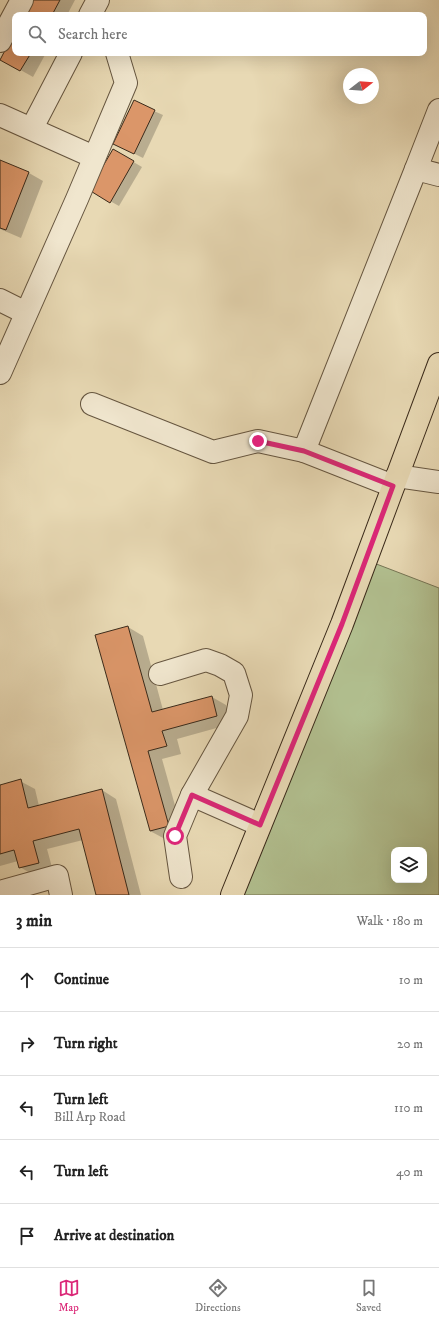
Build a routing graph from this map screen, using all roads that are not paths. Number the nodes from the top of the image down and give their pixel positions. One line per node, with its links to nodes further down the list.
1 (22, 0): 4 (street)
2 (98, 0): 5 (street)
3 (102, 0): 6 (street)
4 (16, 12)
5 (92, 12)
6 (105, 12)
7 (12, 19): 8 (street)
8 (0, 41)
9 (68, 56): 13 (street)
10 (118, 56): 14 (street)
11 (439, 110): 15 (street)
12 (0, 115): 13 (street)
13 (32, 128): 14 (street)
14 (94, 157): 18 (street)
15 (416, 168): 16 (street); 22 (street)
16 (439, 174)
17 (0, 300): 18 (street)
18 (26, 313): 20 (street)
19 (439, 364): 23 (main road)
20 (0, 371)
21 (92, 404): 22 (street)
22 (304, 451): 23 (street)
23 (395, 481): 24 (street); 27 (main road)
24 (439, 482)
25 (160, 674): 26 (street)
26 (192, 795): 27 (street); 28 (street)
27 (260, 825): 31 (main road)
28 (181, 877)
29 (0, 892): 30 (street)
30 (61, 895)
31 (232, 895)

